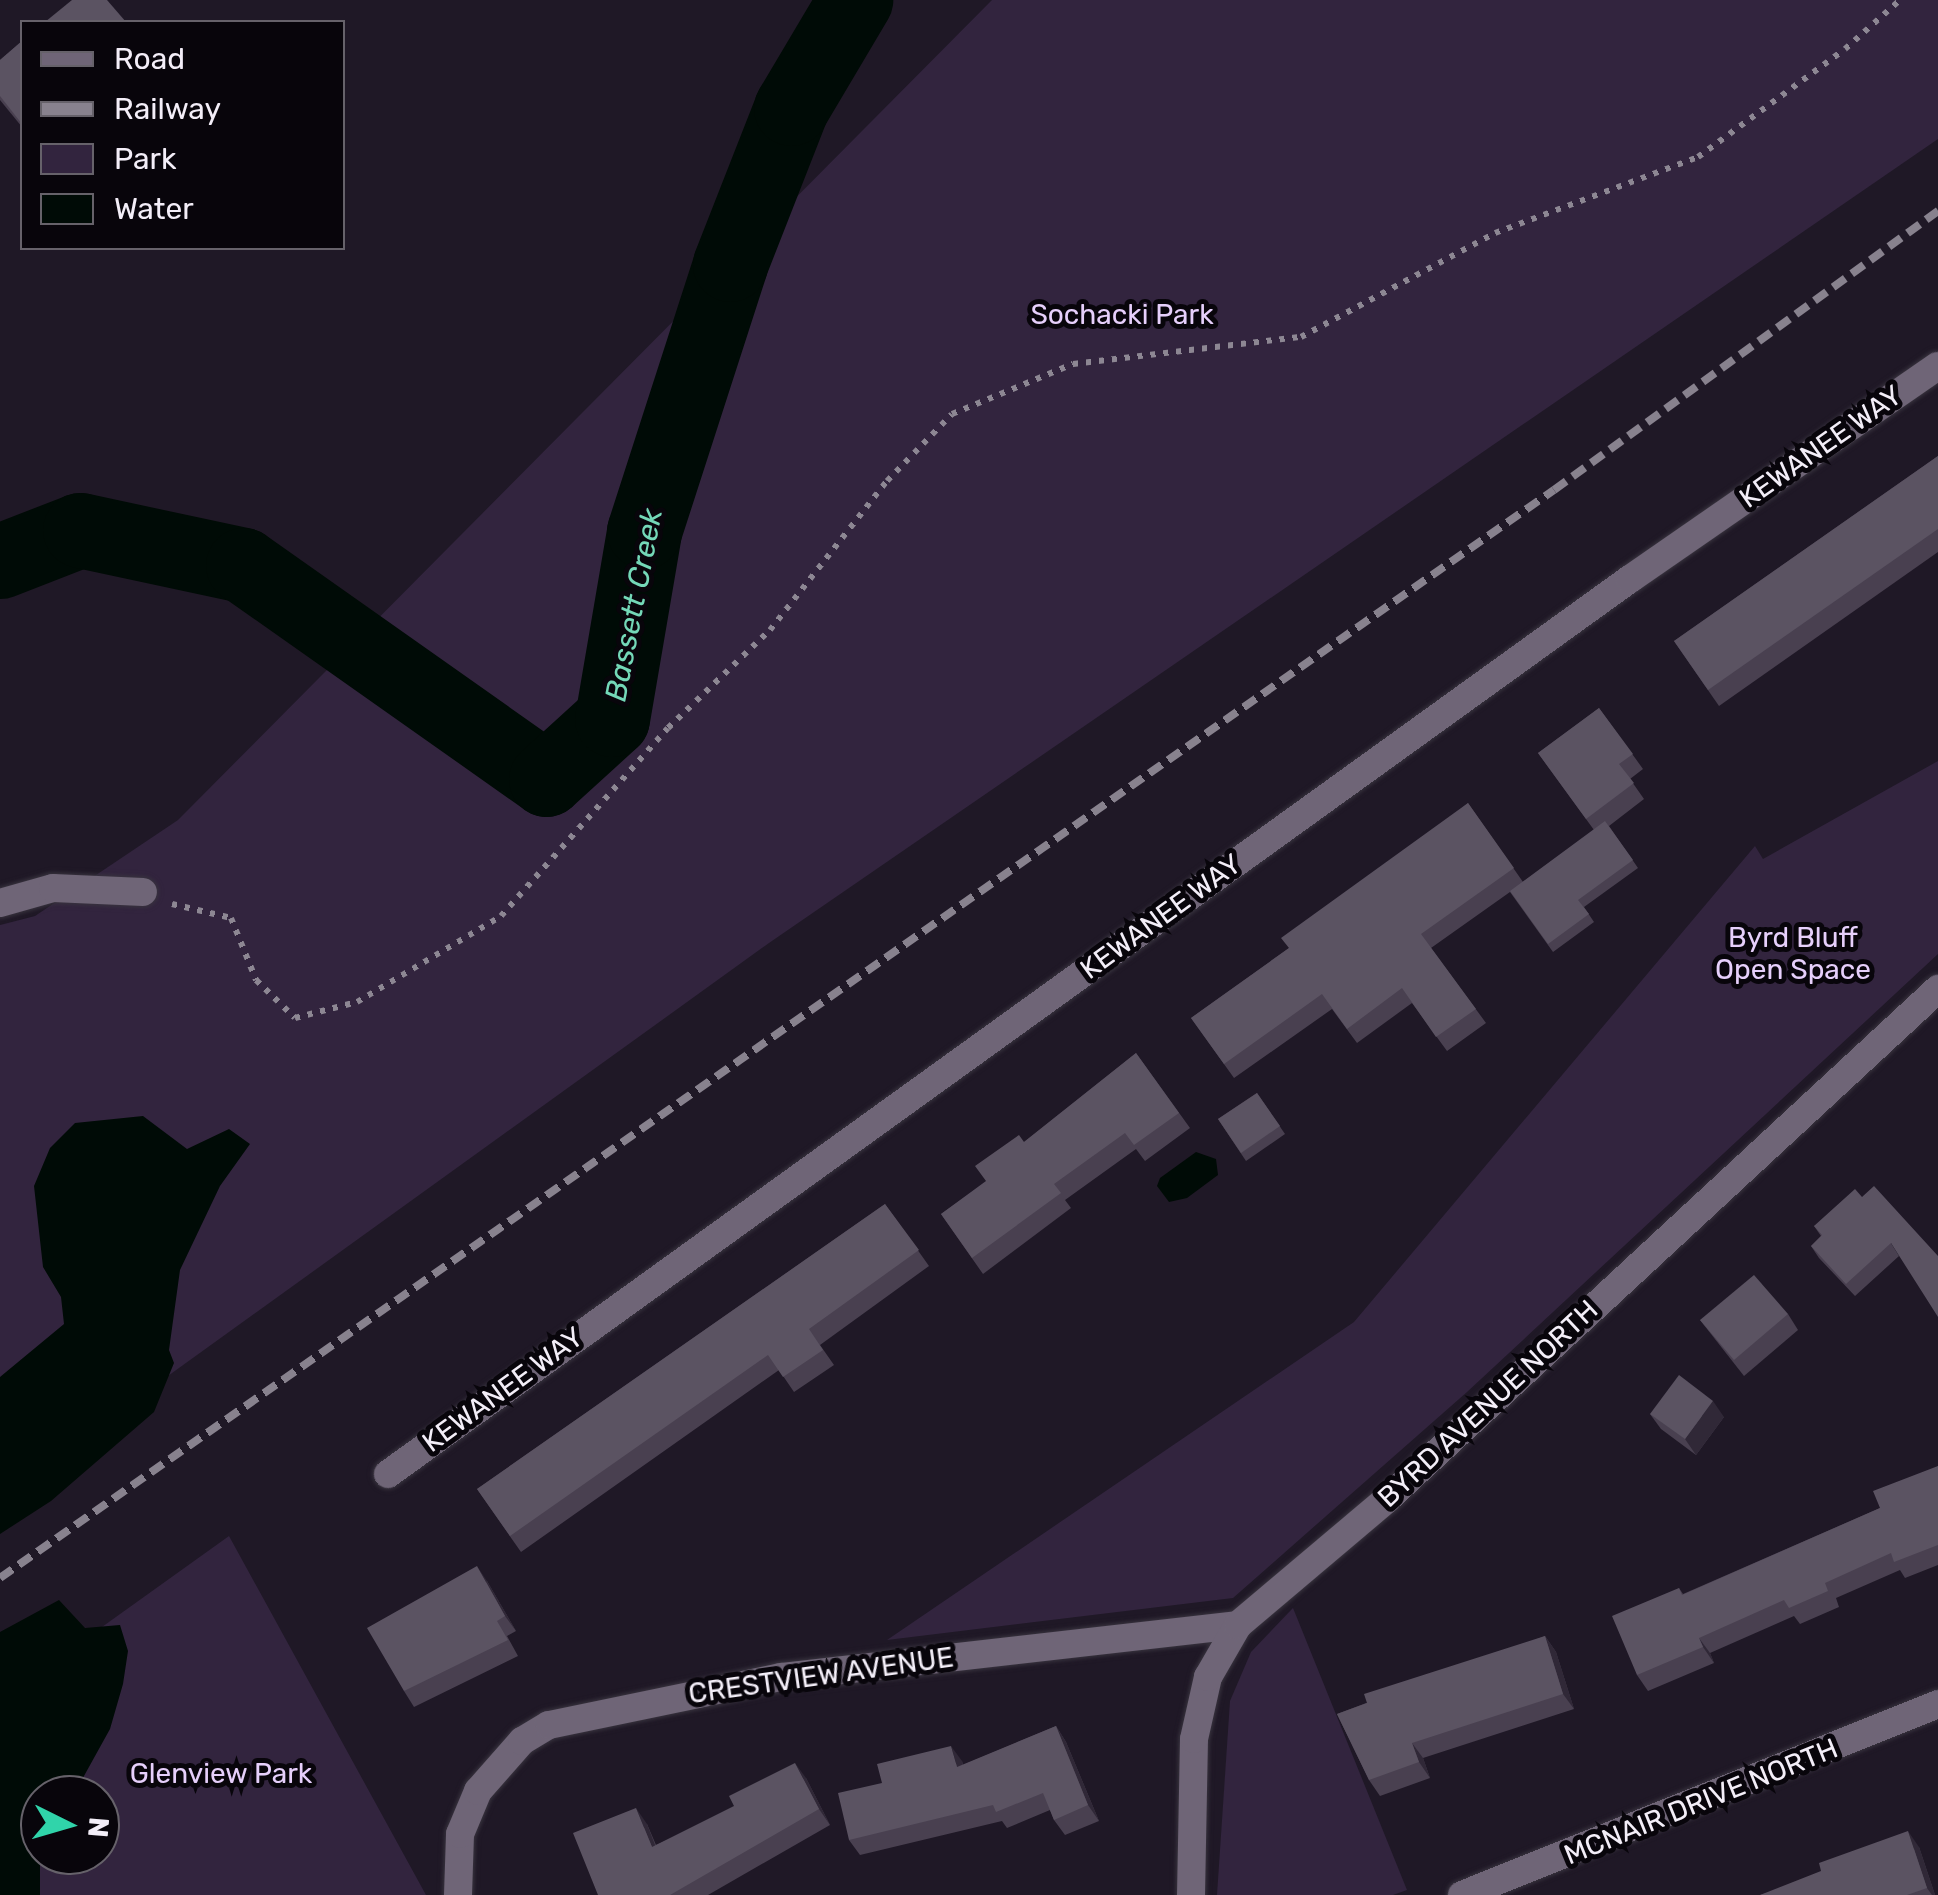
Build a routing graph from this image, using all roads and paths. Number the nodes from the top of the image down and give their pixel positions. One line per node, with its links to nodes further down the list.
1 (1900, 0): 3 (path)
2 (1938, 366): 6 (street, KEWANEE WAY)
3 (143, 892): 4 (street)
4 (0, 903)
5 (1938, 989): 7 (street, BYRD AVENUE NORTH)
6 (388, 1474)
7 (1238, 1625): 9 (street, CRESTVIEW AVENUE); 10 (street, BYRD AVENUE NORTH)
8 (1938, 1704): 11 (street, MCNAIR DRIVE NORTH)
9 (458, 1895)
10 (1191, 1895)
11 (1462, 1895)

